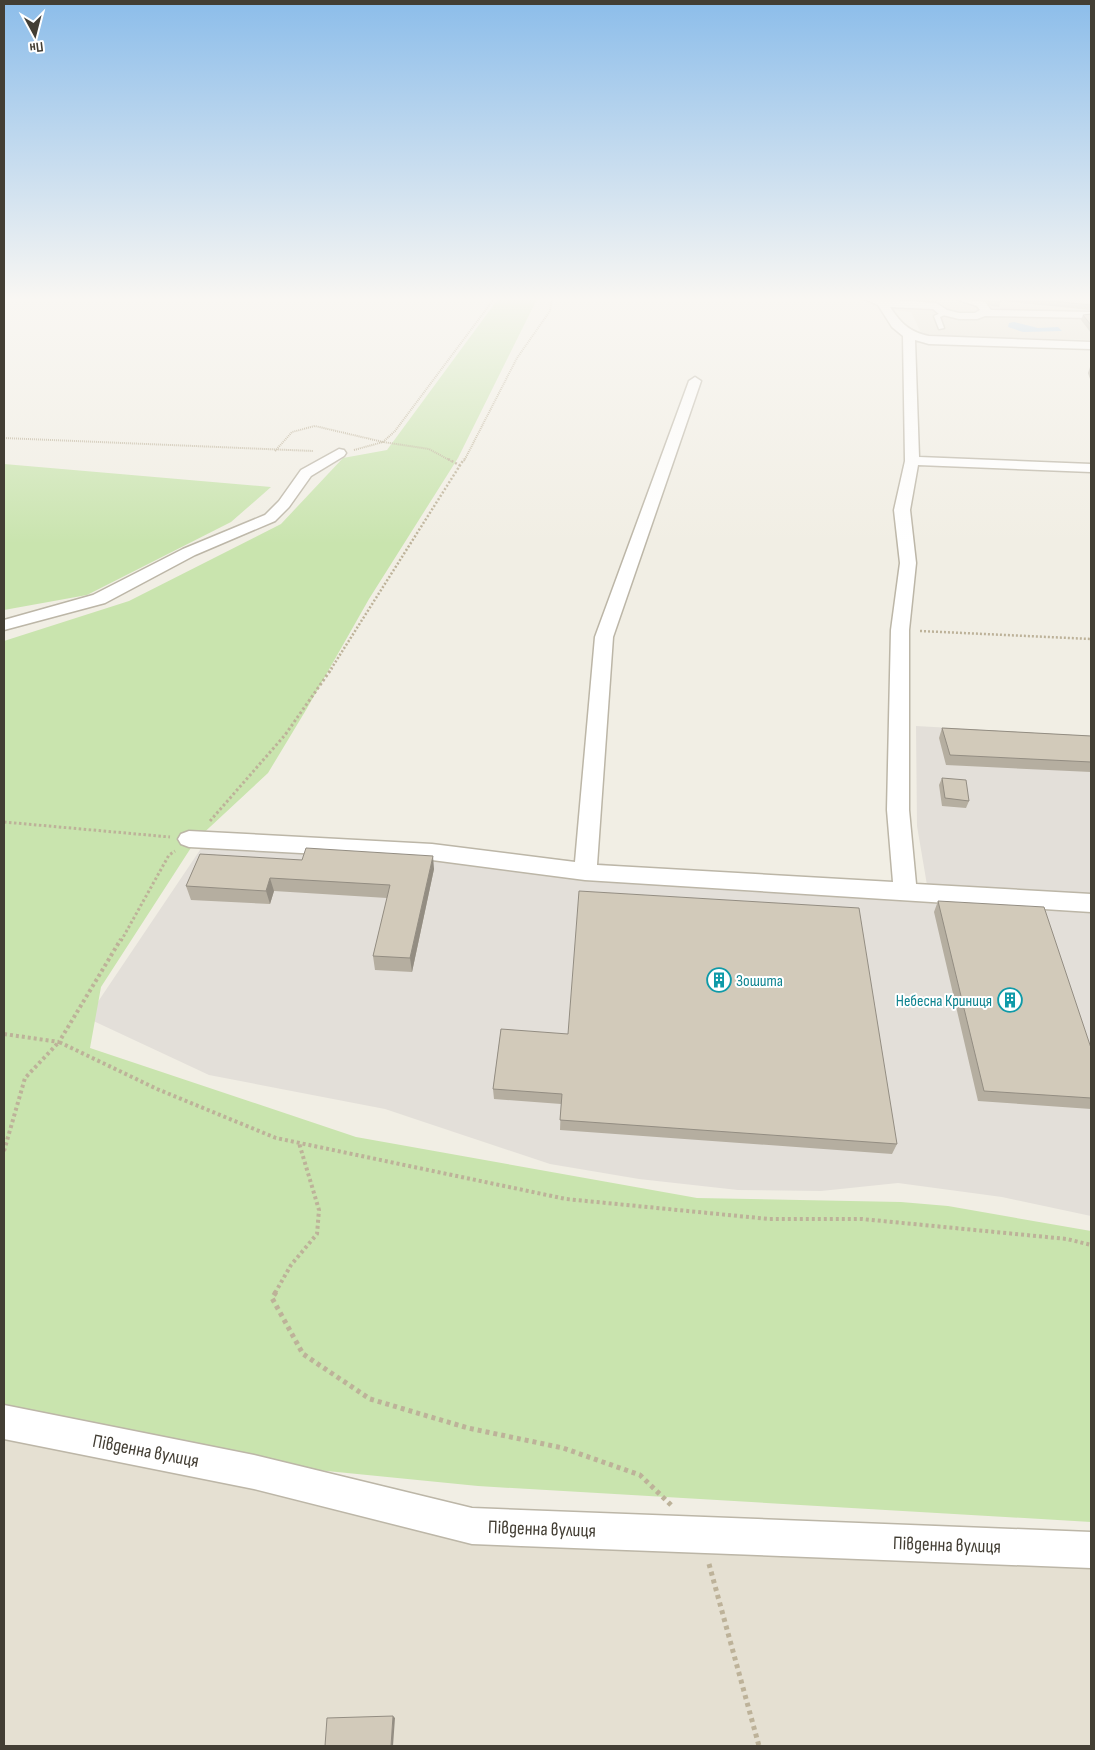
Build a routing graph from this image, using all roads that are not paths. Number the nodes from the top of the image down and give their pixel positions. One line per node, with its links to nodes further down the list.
1 (910, 381): 4 (street)
2 (695, 382): 8 (street)
3 (339, 453): 6 (street)
4 (912, 461): 5 (street); 9 (street)
5 (1091, 468)
6 (4, 625)
7 (189, 839): 8 (street)
8 (585, 872): 9 (street)
9 (905, 891): 10 (street)
10 (1091, 902)
11 (4, 1422): 12 (street, Південна вулиця)
12 (1091, 1550)

